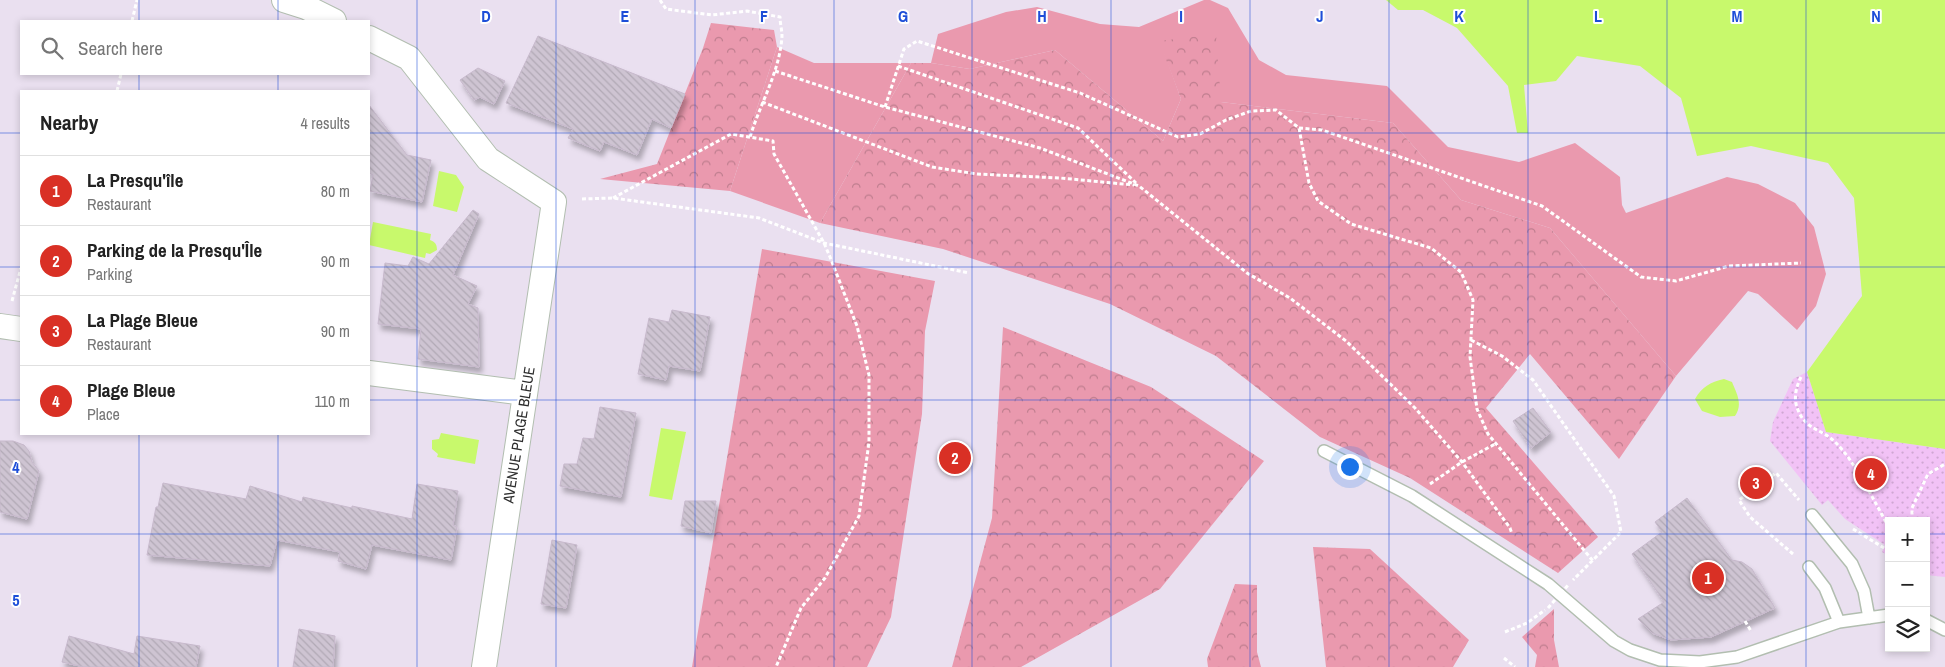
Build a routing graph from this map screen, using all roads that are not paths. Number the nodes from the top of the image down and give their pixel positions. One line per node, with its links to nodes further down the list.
1 (284, 0): 2 (street)
2 (332, 20)
3 (370, 38): 5 (street, AVENUE PLAGE BLEUE)
4 (370, 373): 5 (street)
5 (525, 393): 14 (street, AVENUE PLAGE BLEUE)
6 (1324, 451): 11 (lane)
7 (1812, 515): 10 (lane)
8 (1809, 567): 11 (lane)
9 (1885, 616): 10 (lane)
10 (1869, 618): 11 (lane)
11 (1839, 622)
12 (1930, 622): 13 (lane)
13 (1945, 630)
14 (484, 667)

